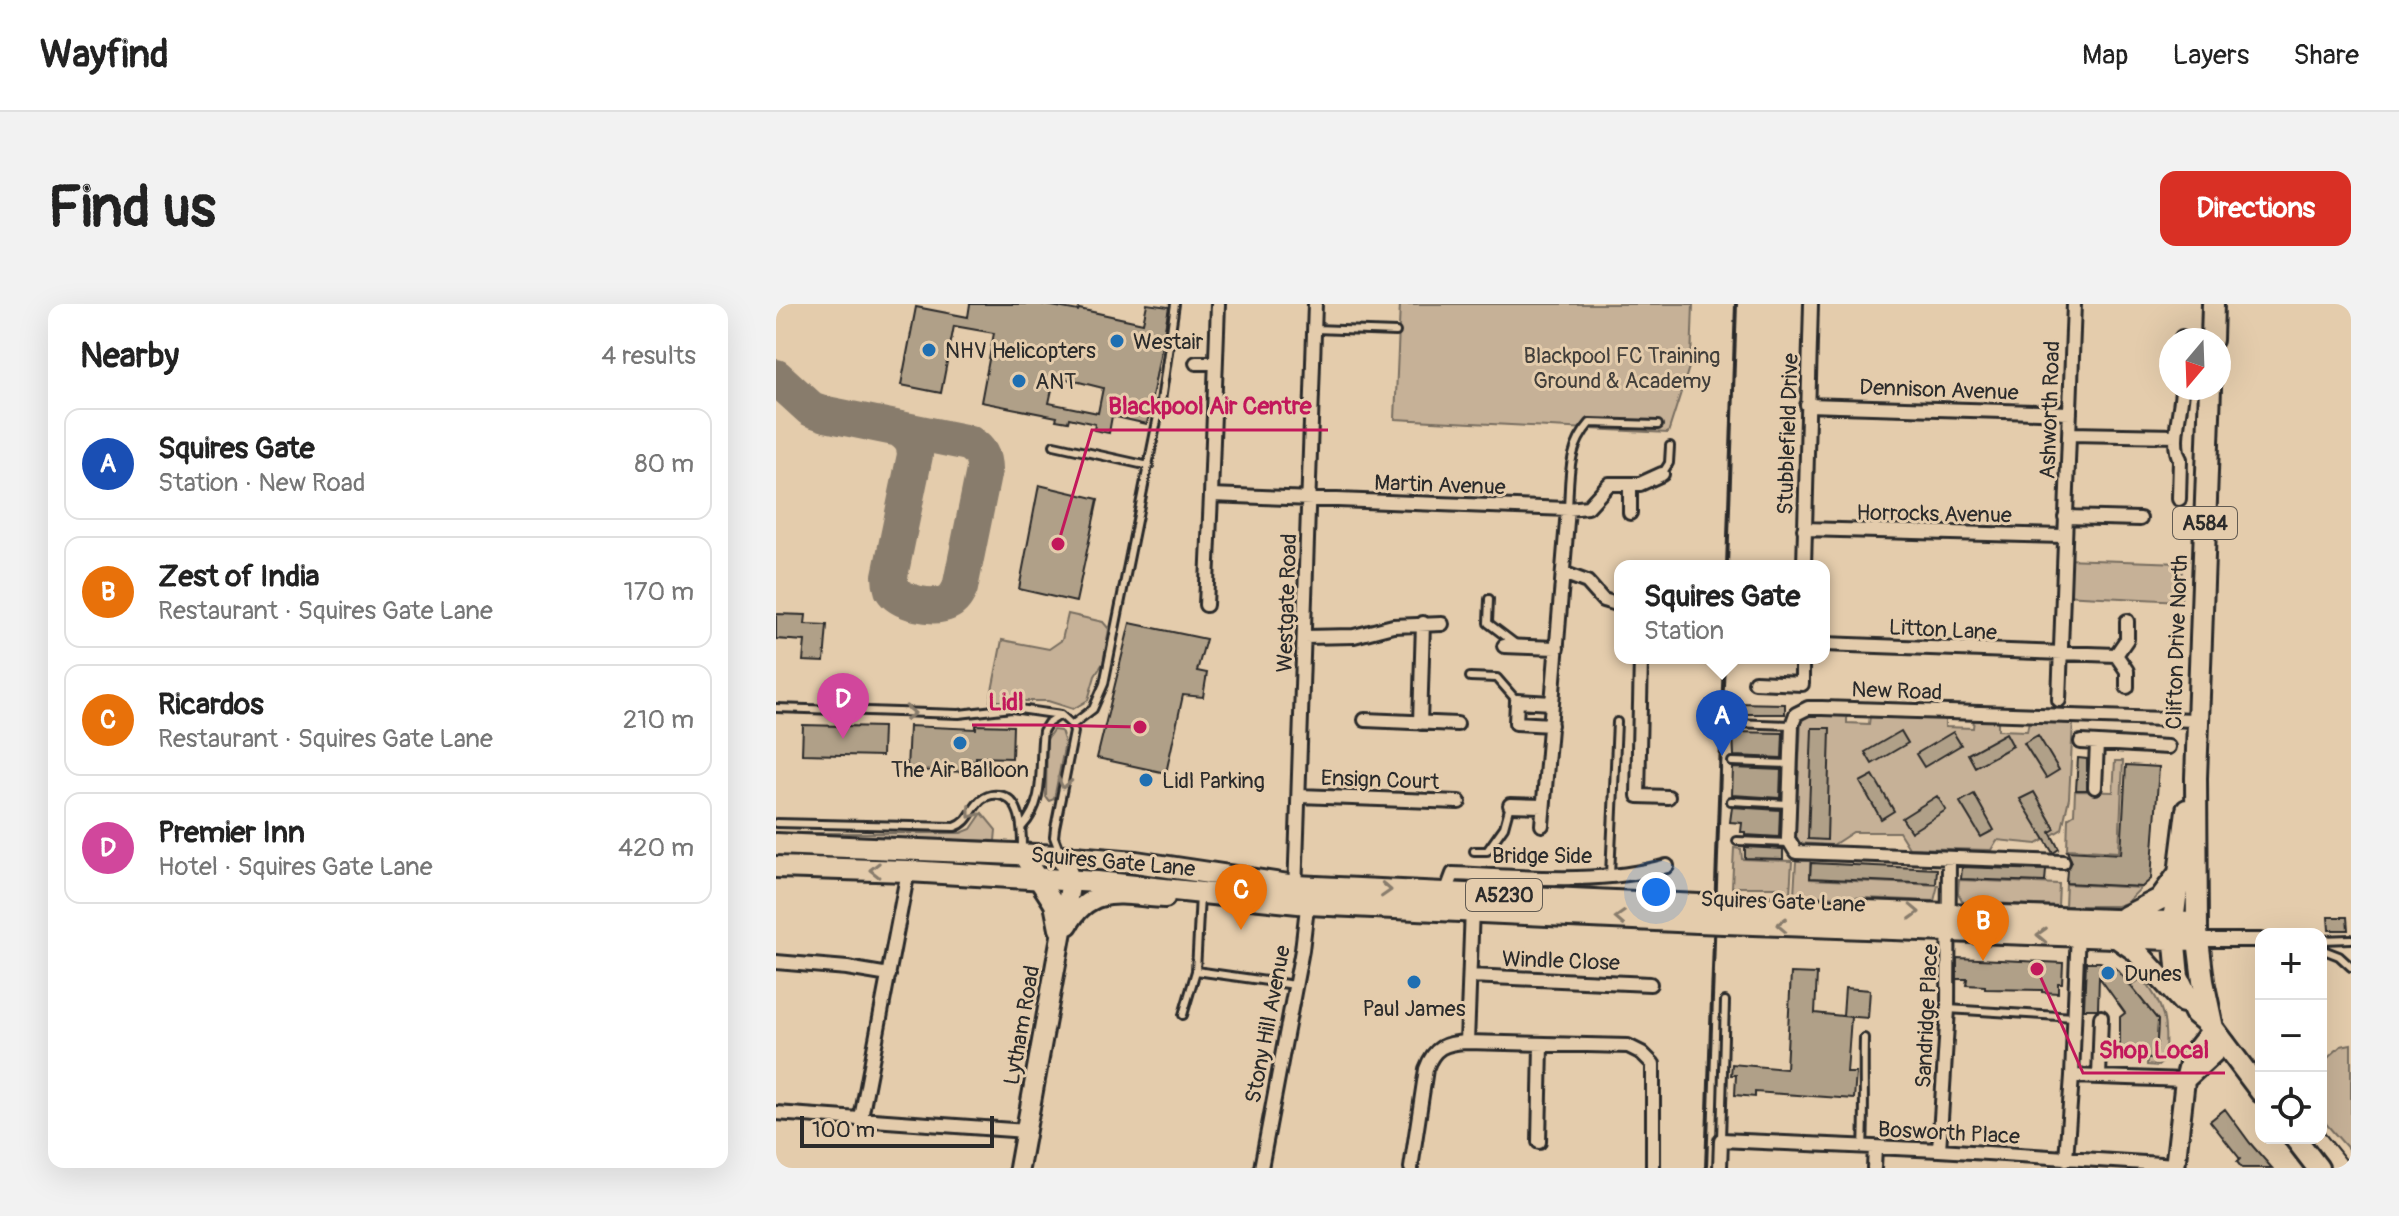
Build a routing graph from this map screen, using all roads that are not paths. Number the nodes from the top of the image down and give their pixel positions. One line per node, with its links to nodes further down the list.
1 (1175, 304): 21 (lane)
2 (1218, 304): 11 (street)
3 (1315, 304): 8 (street, Westgate Road)
4 (1811, 304): 14 (street, Stubblefield Drive)
5 (2074, 304): 15 (street, Ashworth Road)
6 (2213, 304): 7 (main road)
7 (2212, 328)
8 (1315, 329): 9 (lane); 25 (street, Westgate Road)
9 (1396, 332)
10 (1196, 363): 11 (street)
11 (1215, 363): 24 (street)
12 (2182, 400): 18 (street)
13 (2209, 400): 62 (main road, Clifton Drive North / A584)
14 (1807, 405): 15 (street, Dennison Avenue); 31 (street, Stubblefield Drive)
15 (2070, 413): 17 (street, Ashworth Road)
16 (1658, 425): 27 (lane)
17 (2070, 434): 18 (street); 29 (street, Ashworth Road)
18 (2176, 436): 26 (street)
19 (1054, 445): 21 (lane)
20 (1670, 446): 22 (lane)
21 (1149, 466): 67 (lane)
22 (1662, 474): 23 (street)
23 (1630, 484): 27 (street); 28 (street)
24 (1211, 495): 25 (street, Martin Avenue); 35 (street)
25 (1310, 499): 27 (street, Martin Avenue); 43 (street, Westgate Road)
26 (2179, 499)
27 (1568, 509): 36 (street)
28 (1630, 513)
29 (2065, 517): 30 (street); 32 (street, Ashworth Road)
30 (2140, 519)
31 (1804, 529): 32 (street, Horrocks Avenue); 33 (street, Stubblefield Drive)
32 (2064, 536): 48 (street, Ashworth Road)
33 (1804, 560)
34 (1192, 561): 35 (street)
35 (1208, 562): 39 (street)
36 (1563, 573): 38 (street); 47 (street)
37 (1489, 599): 46 (lane)
38 (1614, 603)
39 (1206, 605)
40 (2127, 621): 49 (street)
41 (1423, 623): 42 (street); 43 (street); 64 (street)
42 (1442, 624)
43 (1304, 637): 78 (street, Westgate Road)
44 (1830, 644): 48 (street, Litton Lane)
45 (1504, 646): 46 (street)
46 (1520, 647): 47 (street)
47 (1557, 648): 57 (street)
48 (2060, 655): 49 (street); 55 (street, Ashworth Road)
49 (2116, 655): 54 (street)
50 (1641, 664): 79 (street)
51 (1802, 664): 53 (street)
52 (1470, 677): 56 (lane)
53 (1755, 682)
54 (2127, 687)
55 (2059, 700)
56 (1517, 701): 57 (street); 68 (street)
57 (1552, 703): 68 (street)
58 (776, 708): 59 (lane, one-way to 59)
59 (1061, 715): 67 (lane); 87 (lane)
60 (2120, 717): 62 (street, New Road); 69 (street, New Road); 72 (street)
61 (1365, 720): 64 (street)
62 (2196, 720): 74 (main road, Clifton Drive North / A584)
63 (1617, 722): 99 (lane)
64 (1420, 723): 66 (street)
65 (1733, 723): 69 (lane)
66 (1457, 724)
67 (1072, 725): 93 (lane, one-way to 93)
68 (1551, 725): 84 (street)
69 (1792, 725): 76 (street)
70 (2081, 742): 71 (street)
71 (2097, 743): 72 (street); 77 (street)
72 (2119, 744): 73 (street)
73 (2168, 747)
74 (2196, 755): 100 (main road, Clifton Drive North / A584); 111 (main road, Clifton Drive North / A584)
75 (1732, 762): 76 (lane)
76 (1791, 764): 82 (street)
77 (2095, 787)
78 (1299, 796): 81 (street, Ensign Court); 104 (street, Westgate Road)
79 (1668, 797)
80 (1731, 801): 82 (lane)
81 (1459, 802)
82 (1789, 804): 89 (street)
83 (1510, 805): 84 (street); 91 (lane)
84 (1543, 806): 86 (street)
85 (776, 823): 87 (lane, one-way to 85)
86 (1542, 825)
87 (1022, 827): 92 (lane)
88 (1737, 841): 89 (lane)
89 (1790, 843): 94 (street)
90 (776, 844): 92 (main road, Squires Gate Lane / A5230)
91 (1474, 851)
92 (1022, 854): 93 (main road, Squires Gate Lane / A5230); 101 (main road, Lytham Road)
93 (1061, 856): 102 (main road); 104 (main road, Squires Gate Lane / A5230)
94 (1949, 858): 95 (street); 107 (street)
95 (2063, 862)
96 (1667, 866): 99 (street, Bridge Side)
97 (776, 867): 98 (main road, Squires Gate Lane / A5230, one-way to 97)
98 (908, 871): 101 (main road, Squires Gate Lane / A5230); 120 (street)
99 (1610, 875): 105 (street, Bridge Side)
100 (2177, 876): 109 (main road, Squires Gate Lane / A5230); 110 (main road, Clifton Drive North / A584)
101 (1036, 878): 102 (main road, Squires Gate Lane / A5230); 112 (main road, Lytham Road)
102 (1071, 881): 103 (main road, Squires Gate Lane / A5230); 112 (main road, Lytham Road)
103 (1194, 892): 104 (main road, Squires Gate Lane / A5230); 112 (main road); 119 (lane)
104 (1302, 895): 105 (main road, Squires Gate Lane / A5230); 123 (street, Stony Hill Avenue)
105 (1444, 900): 106 (main road, Squires Gate Lane / A5230)
106 (1472, 902): 107 (main road, Squires Gate Lane / A5230, bridge); 121 (street)
107 (1950, 923): 108 (main road, Squires Gate Lane / A5230); 125 (street, Sandridge Place)
108 (2078, 928): 109 (main road, Squires Gate Lane / A5230); 128 (street)
109 (2118, 930): 110 (main road, Squires Gate Lane / A5230); 126 (main road)
110 (2173, 931): 111 (main road, Squires Gate Lane / A5230); 126 (main road, A584)
111 (2197, 932): 113 (street, Squires Gate Lane); 130 (main road, A584)
112 (1061, 938): 140 (main road, Lytham Road)
113 (2255, 939)
114 (2351, 939): 115 (lane)
115 (2327, 940)
116 (2327, 951): 118 (lane)
117 (776, 962): 120 (street)
118 (2351, 967)
119 (1196, 971): 123 (lane); 127 (lane)
120 (889, 975): 139 (street)
121 (1470, 976): 122 (street, Windle Close); 132 (street)
122 (1650, 984)
123 (1295, 985): 150 (street, Stony Hill Avenue)
124 (1725, 1001): 141 (lane)
125 (1948, 1009): 128 (lane); 145 (street, Sandridge Place)
126 (2195, 1013): 130 (main road, A584)
127 (1183, 1015)
128 (2074, 1017): 134 (street)
129 (2101, 1017): 135 (street)
130 (2219, 1036): 136 (main road); 137 (main road, A584)
131 (1864, 1038): 144 (lane)
132 (1467, 1042): 133 (street); 151 (street)
133 (1541, 1045): 142 (street); 152 (street)
134 (2072, 1076): 135 (street); 146 (street)
135 (2099, 1077): 136 (street)
136 (2185, 1080): 148 (main road)
137 (2255, 1084)
138 (776, 1113): 139 (street)
139 (861, 1118): 140 (street)
140 (1026, 1131): 149 (main road, Lytham Road)
141 (1721, 1140): 144 (street, Bosworth Place); 153 (street)
142 (1539, 1142)
143 (2300, 1144): 155 (main road)
144 (1869, 1147): 145 (street, Bosworth Place); 154 (street)
145 (1939, 1150): 147 (street, Bosworth Place)
146 (2066, 1159): 147 (street, Bosworth Place); 148 (street, Bosworth Place)
147 (2019, 1162)
148 (2176, 1167)
149 (1019, 1168)
150 (1261, 1168)
151 (1411, 1168)
152 (1653, 1168)
153 (1720, 1168)
154 (1874, 1168)
155 (2318, 1168)

